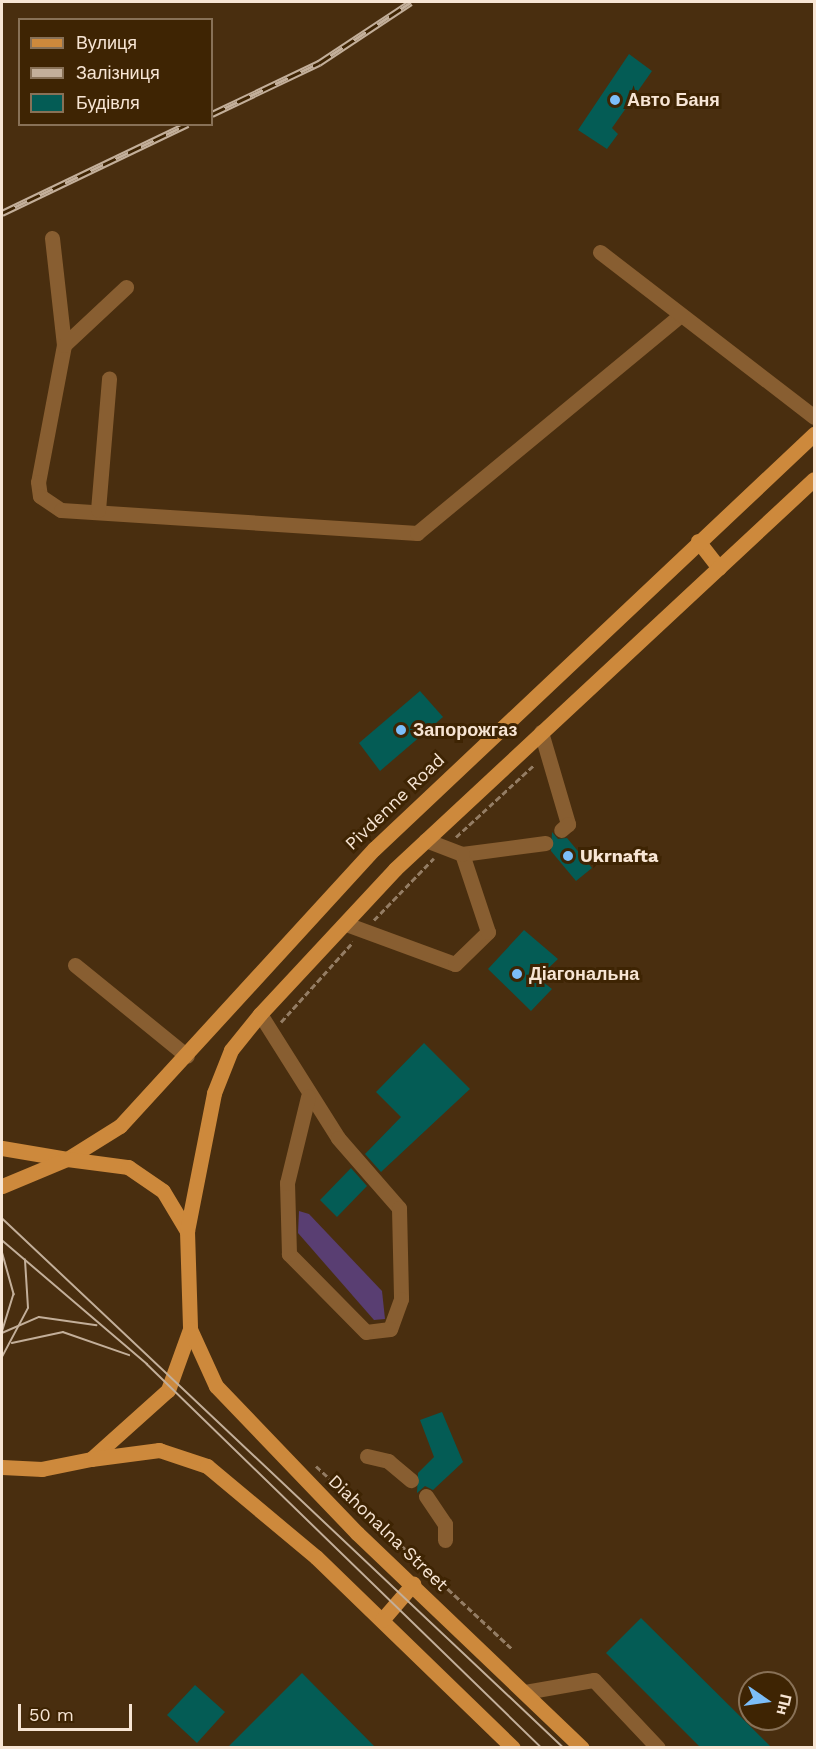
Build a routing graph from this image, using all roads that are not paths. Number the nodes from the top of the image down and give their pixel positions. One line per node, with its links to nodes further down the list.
1 (52, 238): 5 (lane)
2 (600, 252): 4 (lane)
3 (126, 287): 5 (lane)
4 (678, 317): 7 (lane); 10 (lane)
5 (64, 345): 10 (lane)
6 (109, 378): 10 (lane)
7 (814, 417)
8 (814, 434): 11 (main road, Pivdenne Road)
9 (814, 479): 12 (main road)
10 (98, 510)
11 (698, 541): 12 (main road); 21 (main road, Pivdenne Road)
12 (719, 568): 13 (main road)
13 (542, 732): 14 (lane); 15 (main road)
14 (561, 830)
15 (426, 840): 17 (lane); 18 (main road)
16 (545, 843): 17 (lane)
17 (462, 854): 18 (lane)
18 (346, 924): 20 (main road)
19 (75, 965): 21 (lane)
20 (260, 1014): 22 (lane); 26 (main road)
21 (187, 1056): 24 (main road, Pivdenne Road)
22 (308, 1096): 22 (lane)
23 (2, 1148): 24 (main road)
24 (67, 1158): 25 (main road, Pivdenne Road); 26 (main road)
25 (2, 1186)
26 (187, 1231): 27 (main road)
27 (190, 1329): 29 (main road); 34 (main road, Diahonalna Street)
28 (367, 1456): 31 (lane)
29 (91, 1460): 30 (main road); 35 (main road)
30 (5, 1471)
31 (411, 1480)
32 (426, 1496): 33 (lane)
33 (445, 1540)
34 (413, 1584): 35 (main road); 36 (main road, Diahonalna Street)
35 (382, 1620): 37 (main road)
36 (525, 1692): 38 (main road, Diahonalna Street); 39 (lane)
37 (513, 1748)
38 (582, 1748)
39 (658, 1748)

